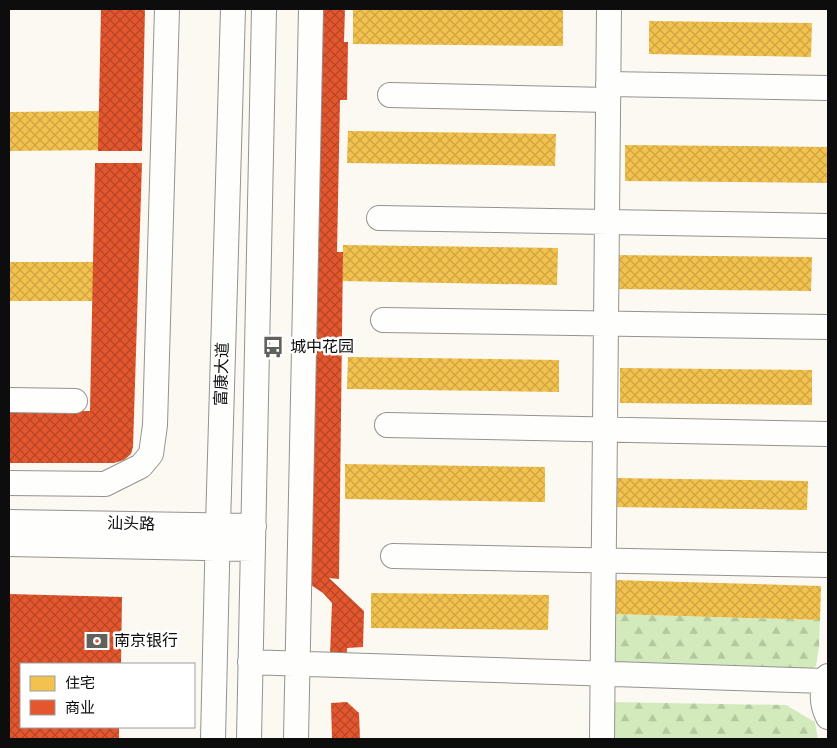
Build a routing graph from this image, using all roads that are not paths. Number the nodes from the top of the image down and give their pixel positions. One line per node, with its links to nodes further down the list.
1 (167, 9): 20 (street)
2 (233, 9): 22 (street, 富康大道)
3 (264, 9): 23 (street)
4 (311, 9): 31 (street)
5 (609, 9): 7 (street)
6 (828, 88): 7 (street)
7 (608, 92): 8 (street); 10 (street)
8 (390, 95)
9 (378, 218): 10 (street)
10 (607, 222): 11 (street); 13 (street)
11 (828, 226)
12 (383, 320): 13 (street)
13 (606, 323): 14 (street); 18 (street)
14 (828, 327)
15 (9, 400): 16 (street)
16 (74, 401)
17 (387, 425): 18 (street)
18 (605, 429): 19 (street); 28 (street)
19 (828, 434)
20 (9, 483)
21 (9, 522): 22 (street, 汕头路)
22 (218, 525): 23 (street, 汕头路); 25 (street, 富康大道)
23 (254, 526): 26 (street)
24 (9, 544): 25 (street, 汕头路)
25 (218, 548): 26 (street, 汕头路); 35 (street, 富康大道)
26 (253, 549): 30 (street)
27 (393, 556): 28 (street)
28 (604, 561): 29 (street); 32 (street)
29 (828, 564)
30 (250, 662): 31 (street); 36 (street)
31 (298, 663): 32 (street); 37 (street)
32 (603, 674): 33 (street); 38 (street)
33 (827, 678): 34 (street)
34 (828, 717)
35 (213, 739)
36 (249, 739)
37 (296, 739)
38 (602, 739)

